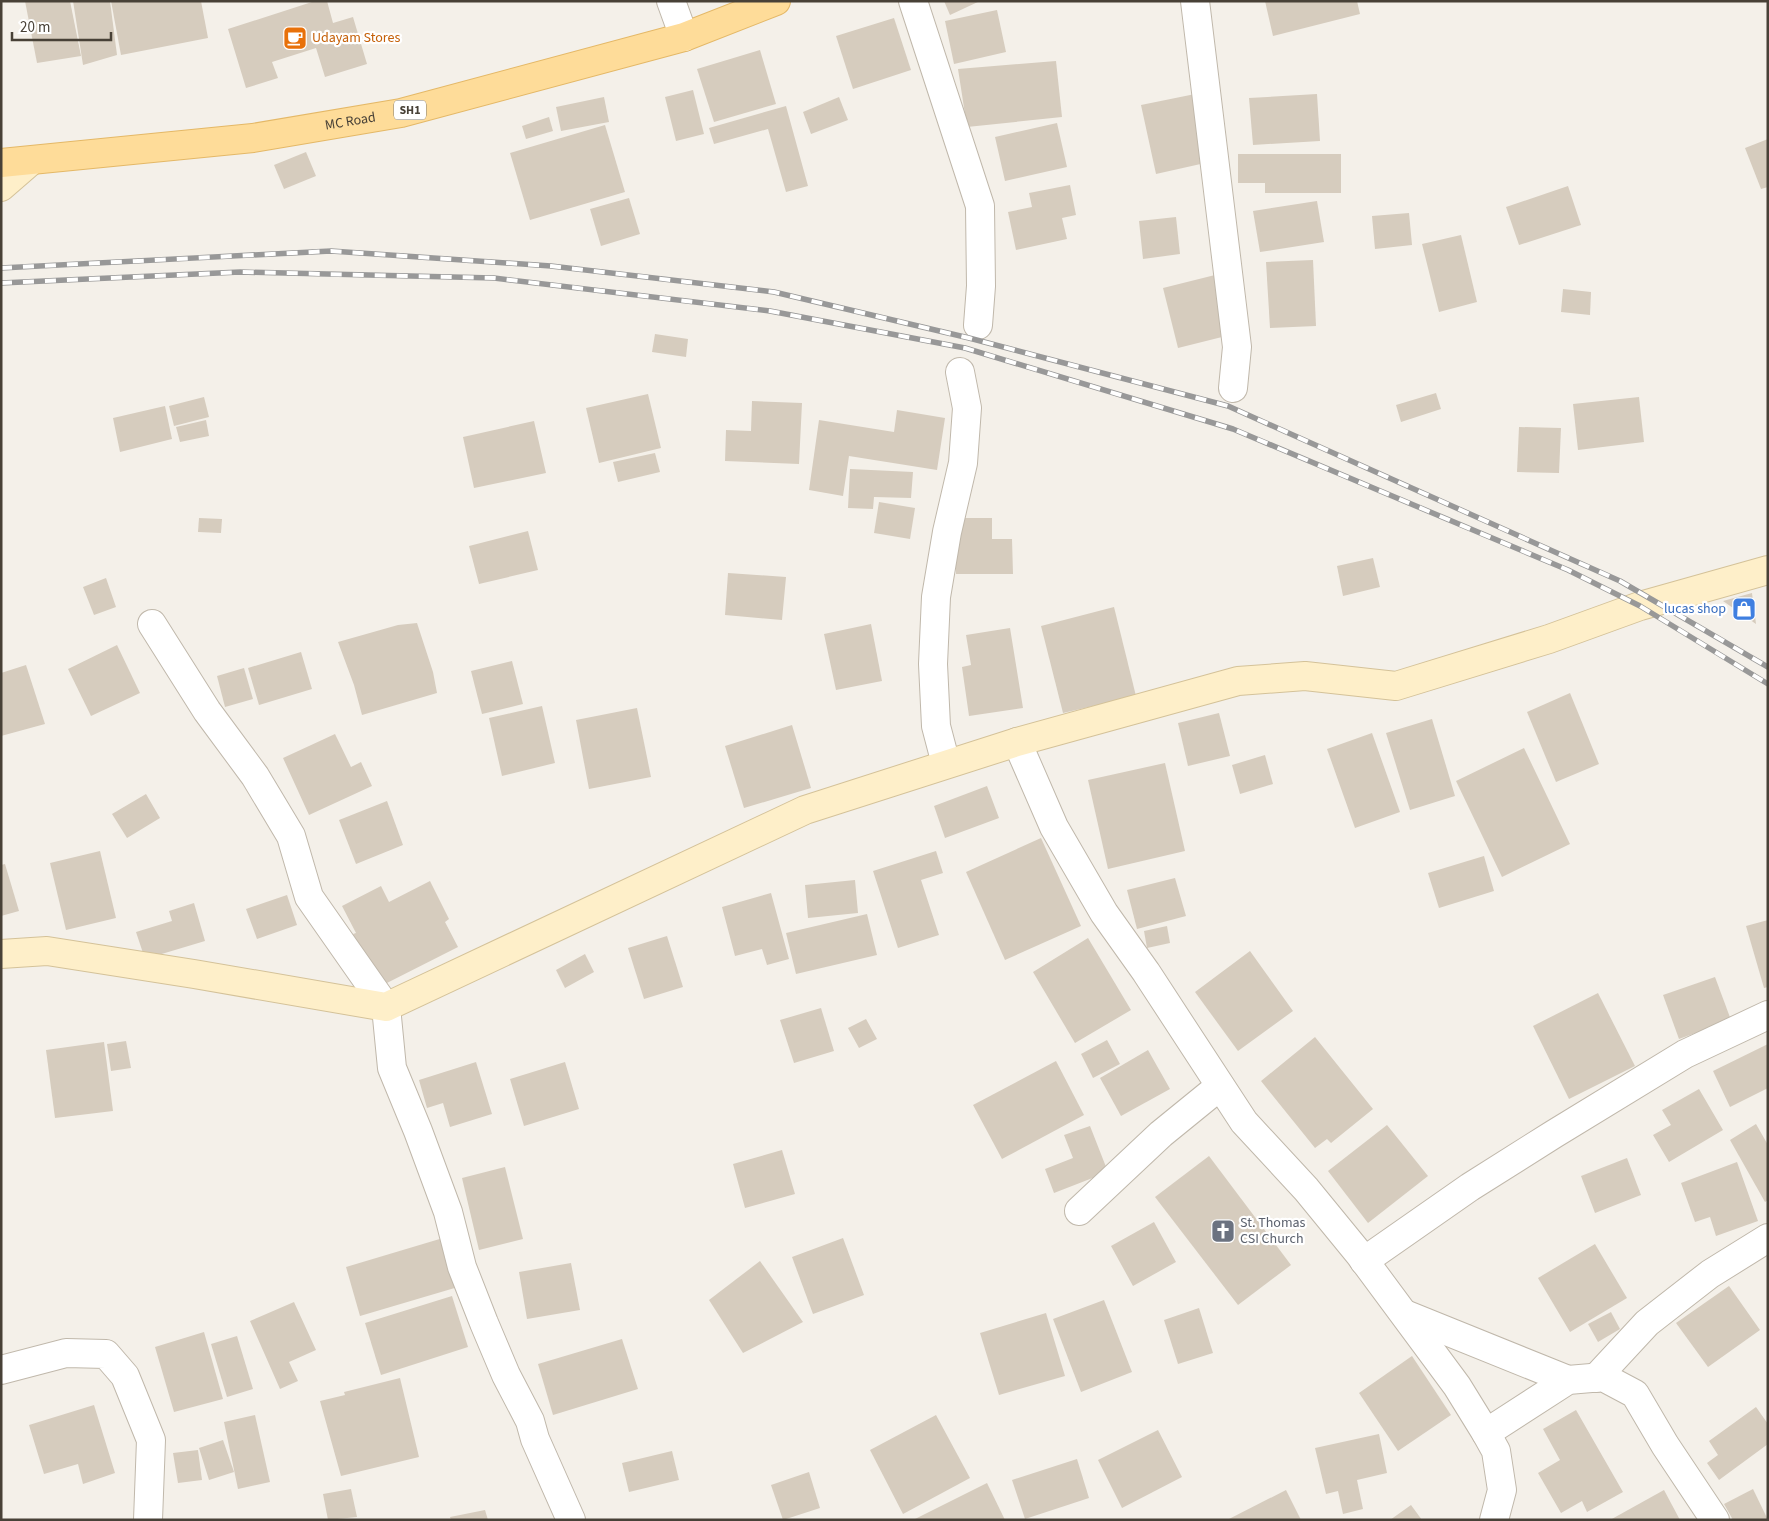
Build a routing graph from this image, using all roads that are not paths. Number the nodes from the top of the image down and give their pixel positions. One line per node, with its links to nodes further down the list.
1 (671, 1): 5 (street)
2 (776, 1): 5 (main road, MC Road / SH1)
3 (913, 1): 9 (street)
4 (1195, 1): 11 (street)
5 (684, 37): 6 (main road, MC Road / SH1)
6 (32, 161): 7 (main road, MC Road / SH1); 8 (street)
7 (1, 163)
8 (1, 188)
9 (978, 325)
10 (960, 372): 15 (street)
11 (1233, 388)
12 (1768, 570): 14 (street)
13 (152, 624): 17 (street)
14 (1016, 742): 15 (street); 19 (street)
15 (946, 764): 17 (street)
16 (1, 954): 17 (street)
17 (386, 1007): 29 (street)
18 (1768, 1015): 22 (street)
19 (1220, 1086): 20 (street); 22 (street)
20 (1079, 1211)
21 (1768, 1238): 25 (street)
22 (1364, 1261): 23 (street)
23 (1407, 1315): 26 (street); 27 (street)
24 (1, 1370): 28 (street)
25 (1596, 1378): 26 (street); 31 (street)
26 (1568, 1380): 27 (street)
27 (1486, 1433): 30 (street)
28 (148, 1520)
29 (571, 1520)
30 (1494, 1520)
31 (1716, 1520)

